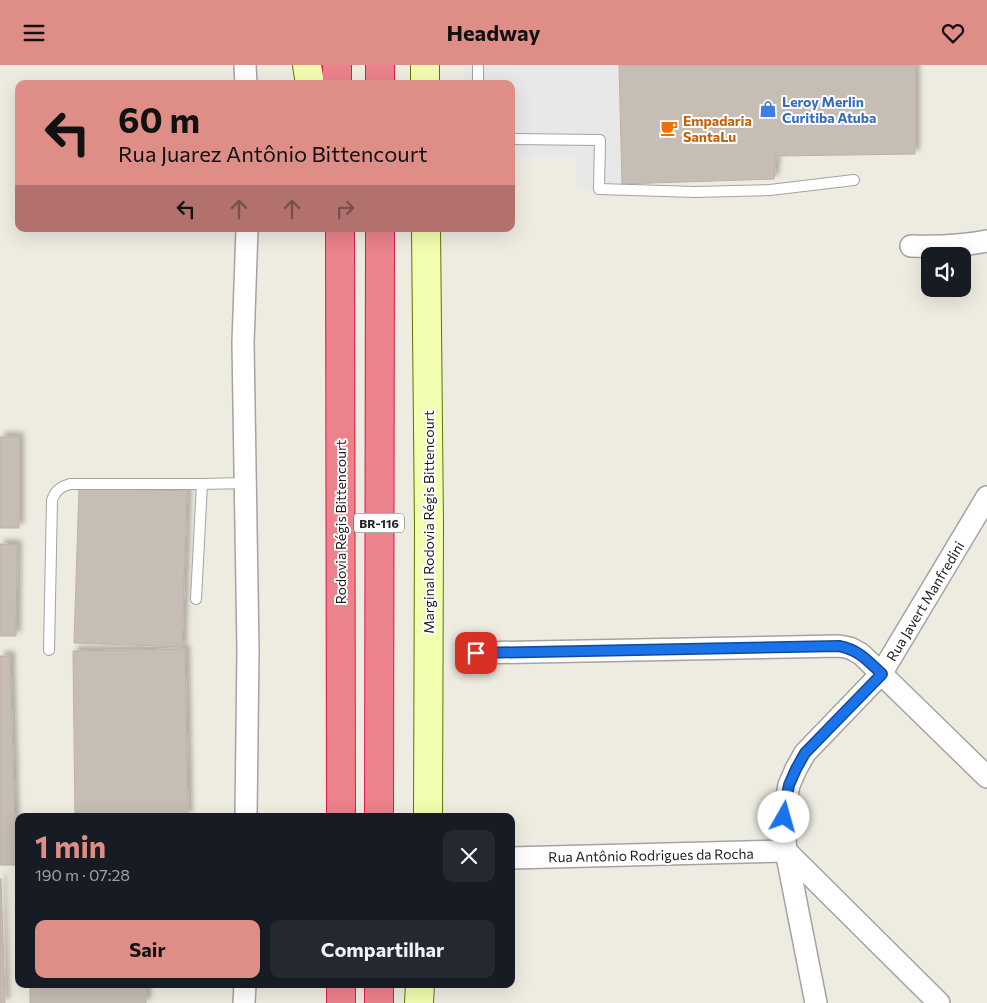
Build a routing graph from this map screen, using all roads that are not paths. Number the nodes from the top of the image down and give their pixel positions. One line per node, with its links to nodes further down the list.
1 (245, 65): 7 (street)
2 (307, 65): 8 (main road)
3 (337, 65): 9 (highway)
4 (380, 65): 10 (highway)
5 (425, 65): 11 (main road)
6 (478, 65): 12 (lane)
7 (246, 80)
8 (309, 80)
9 (337, 80)
10 (380, 80)
11 (425, 80)
12 (478, 80)
13 (515, 139): 14 (lane)
14 (854, 180)
15 (247, 232): 23 (street)
16 (332, 232): 22 (main road)
17 (340, 232): 22 (highway, Rodovia Régis Bittencourt / BR-116)
18 (380, 232): 33 (highway, BR-116)
19 (426, 232): 34 (main road, Marginal Rodovia Régis Bittencourt)
20 (987, 241): 21 (street)
21 (911, 246)
22 (340, 279): 32 (highway, Rodovia Régis Bittencourt / BR-116)
23 (246, 483): 24 (lane); 31 (street)
24 (202, 484): 26 (lane); 27 (lane)
25 (987, 497): 29 (street, Rua Javert Manfredini)
26 (196, 599)
27 (50, 650)
28 (476, 653): 29 (street)
29 (882, 674): 30 (street); 35 (street, Rua Javert Manfredini)
30 (987, 777)
31 (246, 813)
32 (341, 813)
33 (379, 813)
34 (428, 813)
35 (786, 851): 36 (street, Rua Antônio Rodrigues da Rocha); 45 (street, Rua Javert Manfredini); 46 (street)
36 (515, 858)
37 (245, 988): 41 (street)
38 (341, 988): 42 (highway)
39 (379, 988): 43 (highway)
40 (420, 988): 44 (main road)
41 (244, 1003)
42 (341, 1003)
43 (379, 1003)
44 (419, 1003)
45 (816, 1003)
46 (938, 1003)

